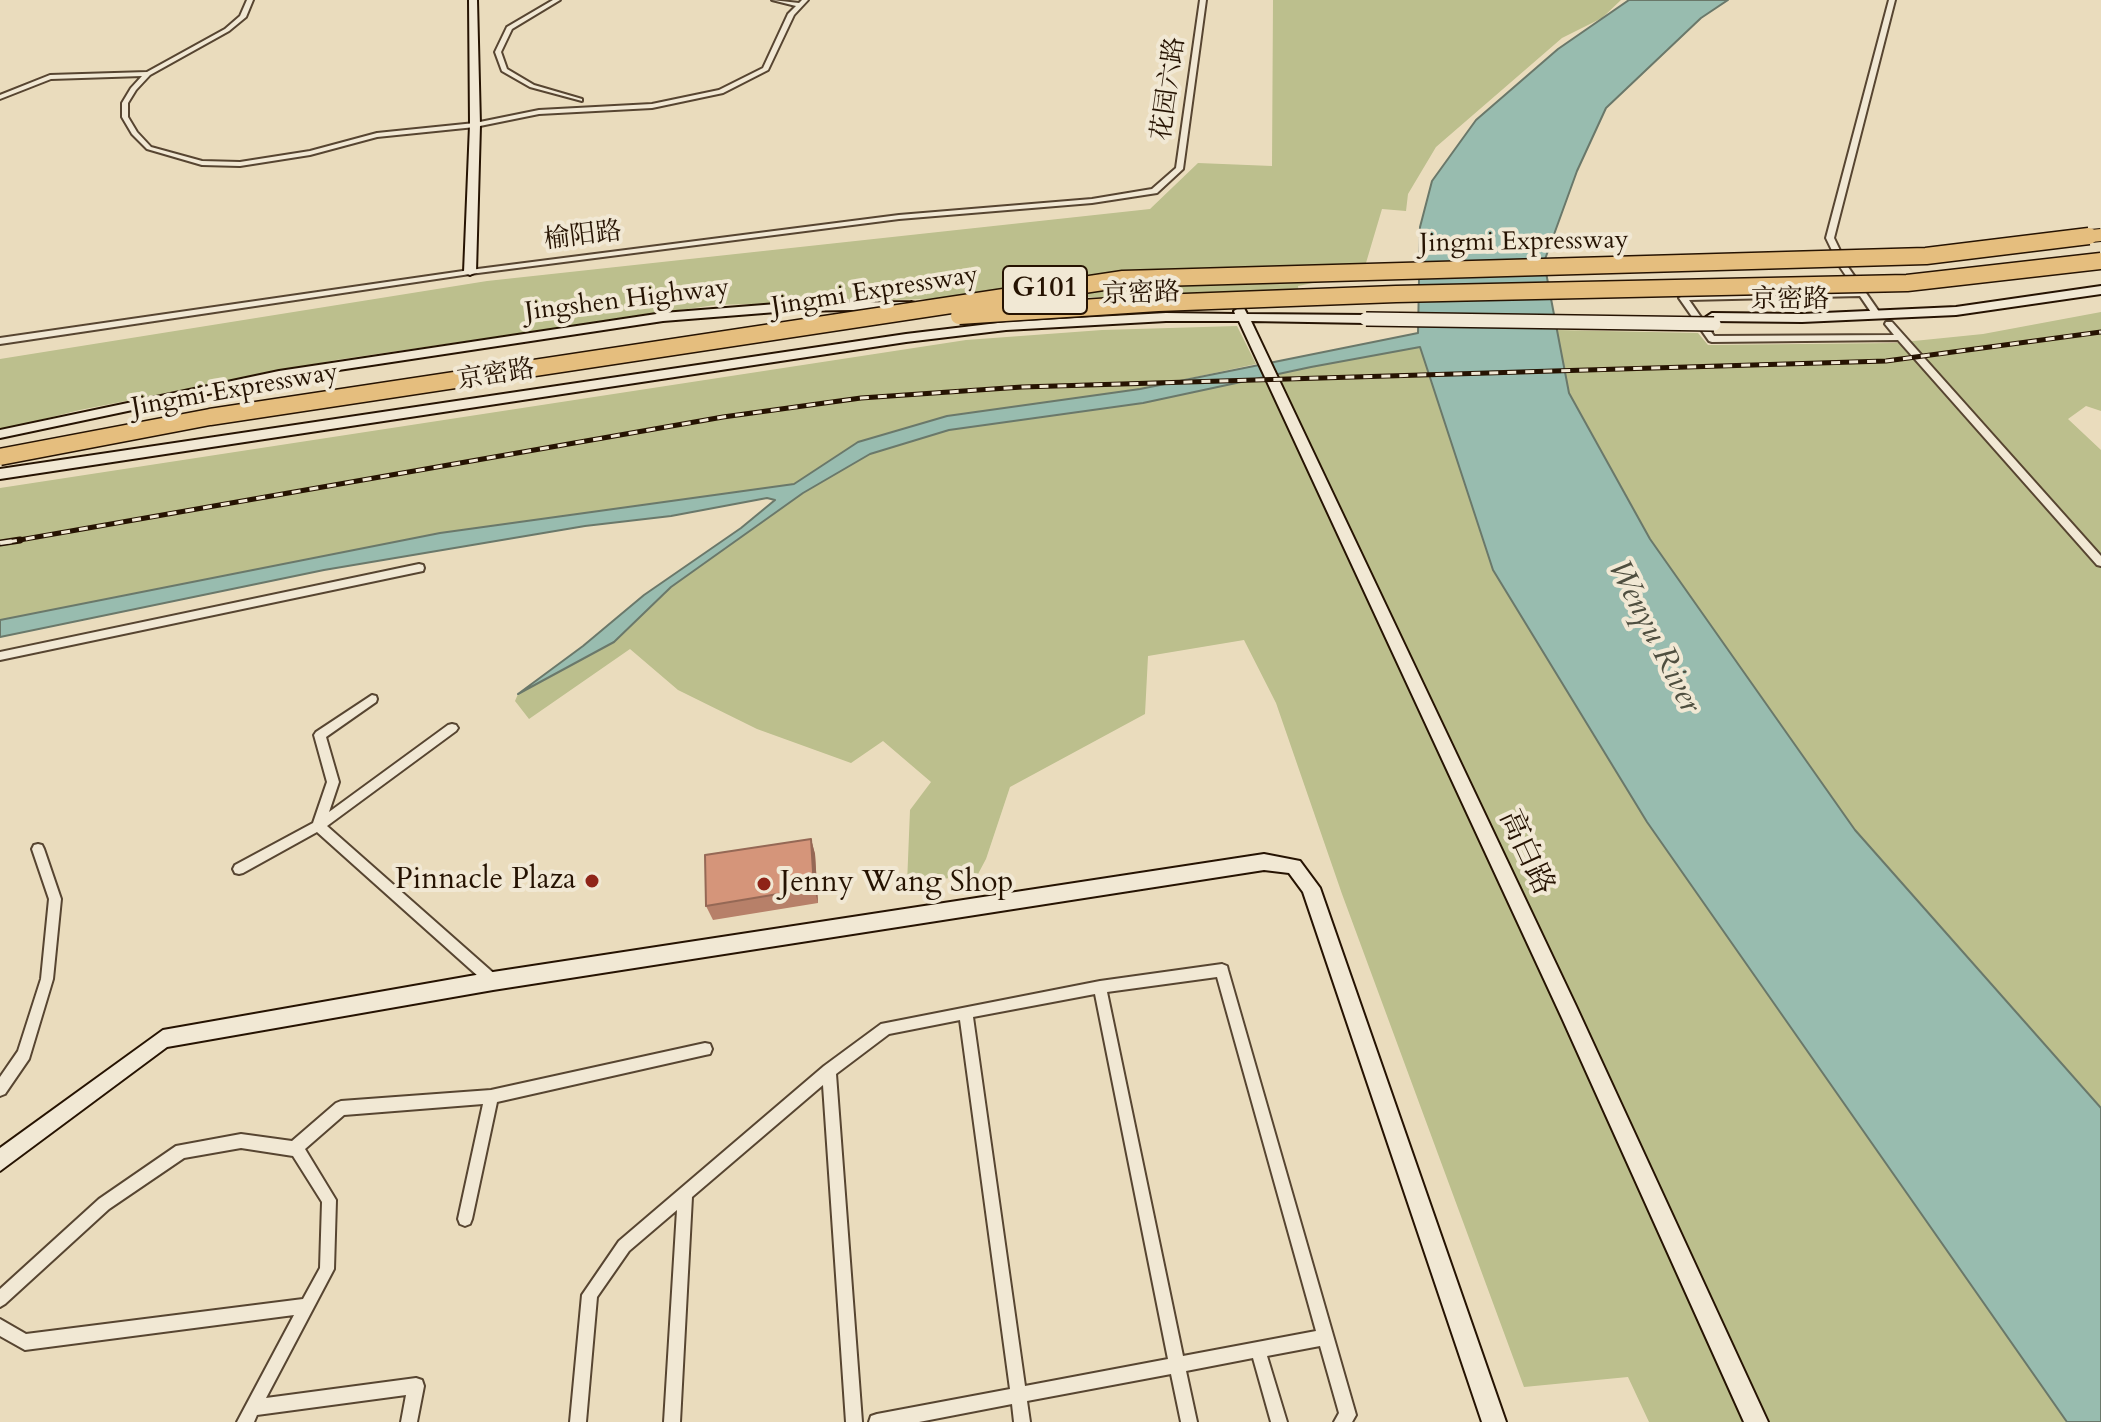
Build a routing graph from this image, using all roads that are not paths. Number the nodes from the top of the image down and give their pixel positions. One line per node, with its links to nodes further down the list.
1 (250, 0): 8 (street)
2 (473, 0): 11 (main road)
3 (557, 0): 10 (street)
4 (775, 0): 7 (street)
5 (1203, 0): 12 (street, 花园六路)
6 (1892, 0): 17 (street)
7 (803, 2): 11 (street)
8 (148, 74): 9 (street); 11 (street)
9 (0, 97)
10 (580, 100)
11 (475, 125): 15 (main road)
12 (1169, 181): 15 (street, 榆阳路)
13 (2101, 235): 26 (highway, Jingmi Expressway / G101, bridge)
14 (2101, 261): 27 (highway, Jingmi Expressway / G101, bridge)
15 (470, 272): 24 (street, 榆阳路)
16 (2101, 290): 20 (main road, 京密路 / G101)
17 (1863, 294): 20 (street); 23 (street)
18 (2101, 299): 22 (main road, 京密路 / G101)
19 (1241, 313): 21 (main road, 京密路 / G101, bridge); 25 (main road, Jingshen Highway / G101); 27 (main road, 京密路 / G101); 65 (main road, 高白路)
20 (1878, 316): 21 (main road, 京密路 / G101)
21 (1713, 321): 22 (main road, 京密路 / G101)
22 (1889, 324): 23 (street)
23 (1900, 337): 28 (street)
24 (0, 341)
25 (0, 434)
26 (0, 457)
27 (0, 472)
28 (2101, 562)
29 (419, 568): 30 (street)
30 (0, 656)
31 (372, 699): 33 (street)
32 (452, 728): 33 (street)
33 (318, 826): 35 (street); 36 (street)
34 (38, 849): 41 (street)
35 (239, 869)
36 (493, 981): 44 (main road); 64 (main road)
37 (1100, 987): 38 (street); 50 (street); 52 (street)
38 (966, 1013): 40 (street); 53 (street)
39 (705, 1049): 42 (street)
40 (829, 1071): 45 (street); 58 (street)
41 (0, 1089)
42 (491, 1097): 43 (street); 46 (street)
43 (294, 1149): 47 (street); 48 (street)
44 (0, 1161)
45 (685, 1193): 56 (street); 57 (street)
46 (465, 1219)
47 (0, 1299)
48 (307, 1306): 49 (street); 54 (street)
49 (0, 1327)
50 (1325, 1337): 51 (street); 63 (street)
51 (1258, 1350): 52 (street); 62 (street)
52 (1178, 1365): 53 (street); 61 (street)
53 (1019, 1395): 59 (street); 60 (street)
54 (249, 1415): 55 (street)
55 (409, 1422)
56 (578, 1422)
57 (672, 1422)
58 (854, 1422)
59 (877, 1422)
60 (1022, 1422)
61 (1189, 1422)
62 (1279, 1422)
63 (1342, 1422)
64 (1494, 1422)
65 (1756, 1422)

